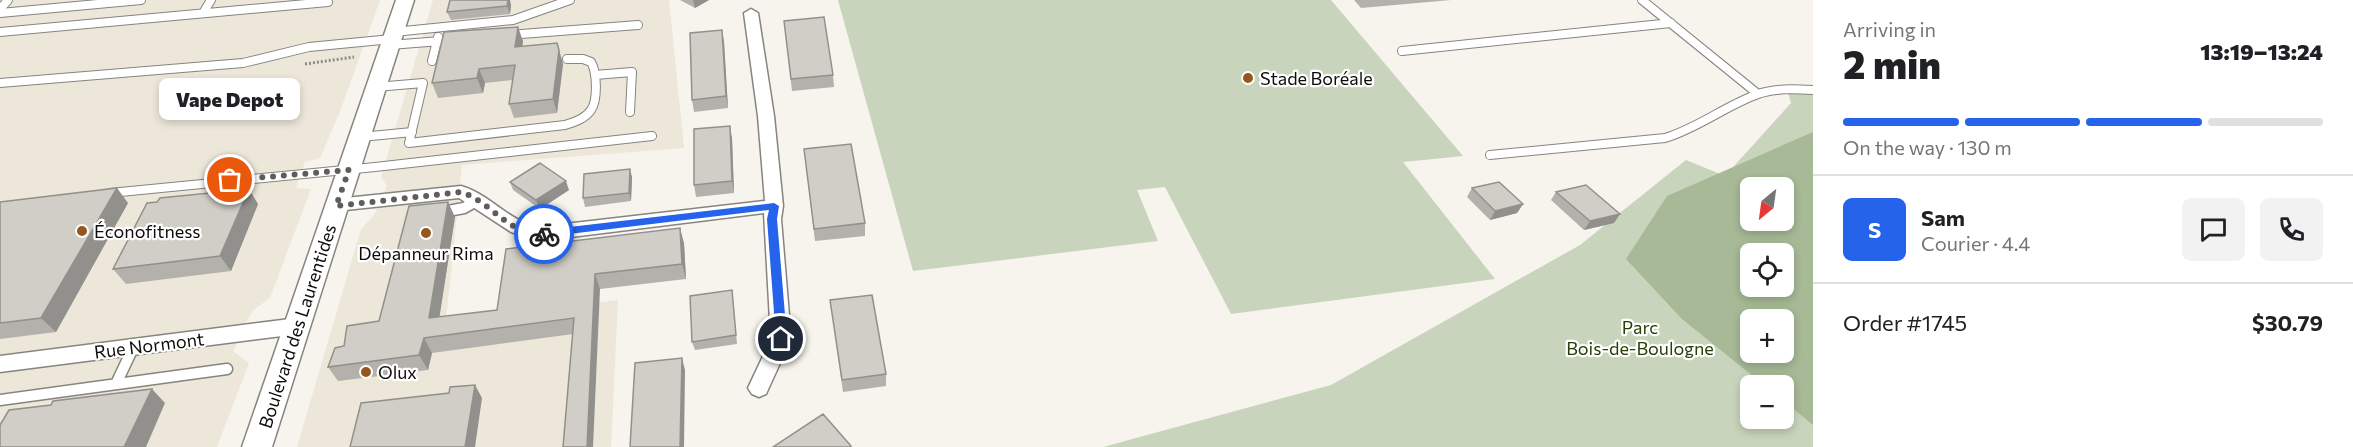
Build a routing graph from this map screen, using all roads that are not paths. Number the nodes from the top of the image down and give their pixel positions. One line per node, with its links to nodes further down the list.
1 (8, 0): 8 (lane)
2 (141, 0): 8 (lane)
3 (211, 0): 9 (lane)
4 (405, 0): 16 (main road, Boulevard des Laurentides)
5 (570, 0): 13 (lane)
6 (1642, 0): 11 (lane)
7 (328, 2): 9 (lane)
8 (0, 11)
9 (203, 13): 14 (lane)
10 (752, 13): 36 (street)
11 (1671, 23): 19 (lane); 26 (lane)
12 (638, 25): 15 (lane)
13 (440, 27): 16 (lane); 18 (lane)
14 (0, 32)
15 (502, 35)
16 (392, 38): 18 (lane); 23 (lane); 24 (main road, Boulevard des Laurentides)
17 (459, 39): 18 (lane)
18 (437, 41): 21 (lane)
19 (1402, 51)
20 (567, 59): 22 (lane)
21 (432, 61)
22 (595, 75): 27 (lane); 28 (lane)
23 (0, 83)
24 (376, 87): 28 (lane); 30 (main road, Boulevard des Laurentides)
25 (1813, 90): 26 (lane)
26 (1758, 94): 31 (lane)
27 (630, 112)
28 (412, 132): 30 (lane)
29 (652, 136): 32 (lane)
30 (360, 137): 32 (main road, Boulevard des Laurentides)
31 (1490, 155)
32 (349, 170): 33 (lane); 35 (main road, Boulevard des Laurentides)
33 (100, 195)
34 (478, 200): 35 (street); 36 (street); 37 (lane)
35 (336, 206): 38 (main road, Boulevard des Laurentides)
36 (774, 206): 43 (street)
37 (448, 211)
38 (298, 326): 39 (street, Rue Normont); 45 (main road, Boulevard des Laurentides)
39 (133, 348): 40 (street, Rue Normont); 42 (lane)
40 (2, 367)
41 (228, 369): 42 (lane)
42 (116, 384): 44 (lane)
43 (759, 388)
44 (0, 400)
45 (257, 447)

